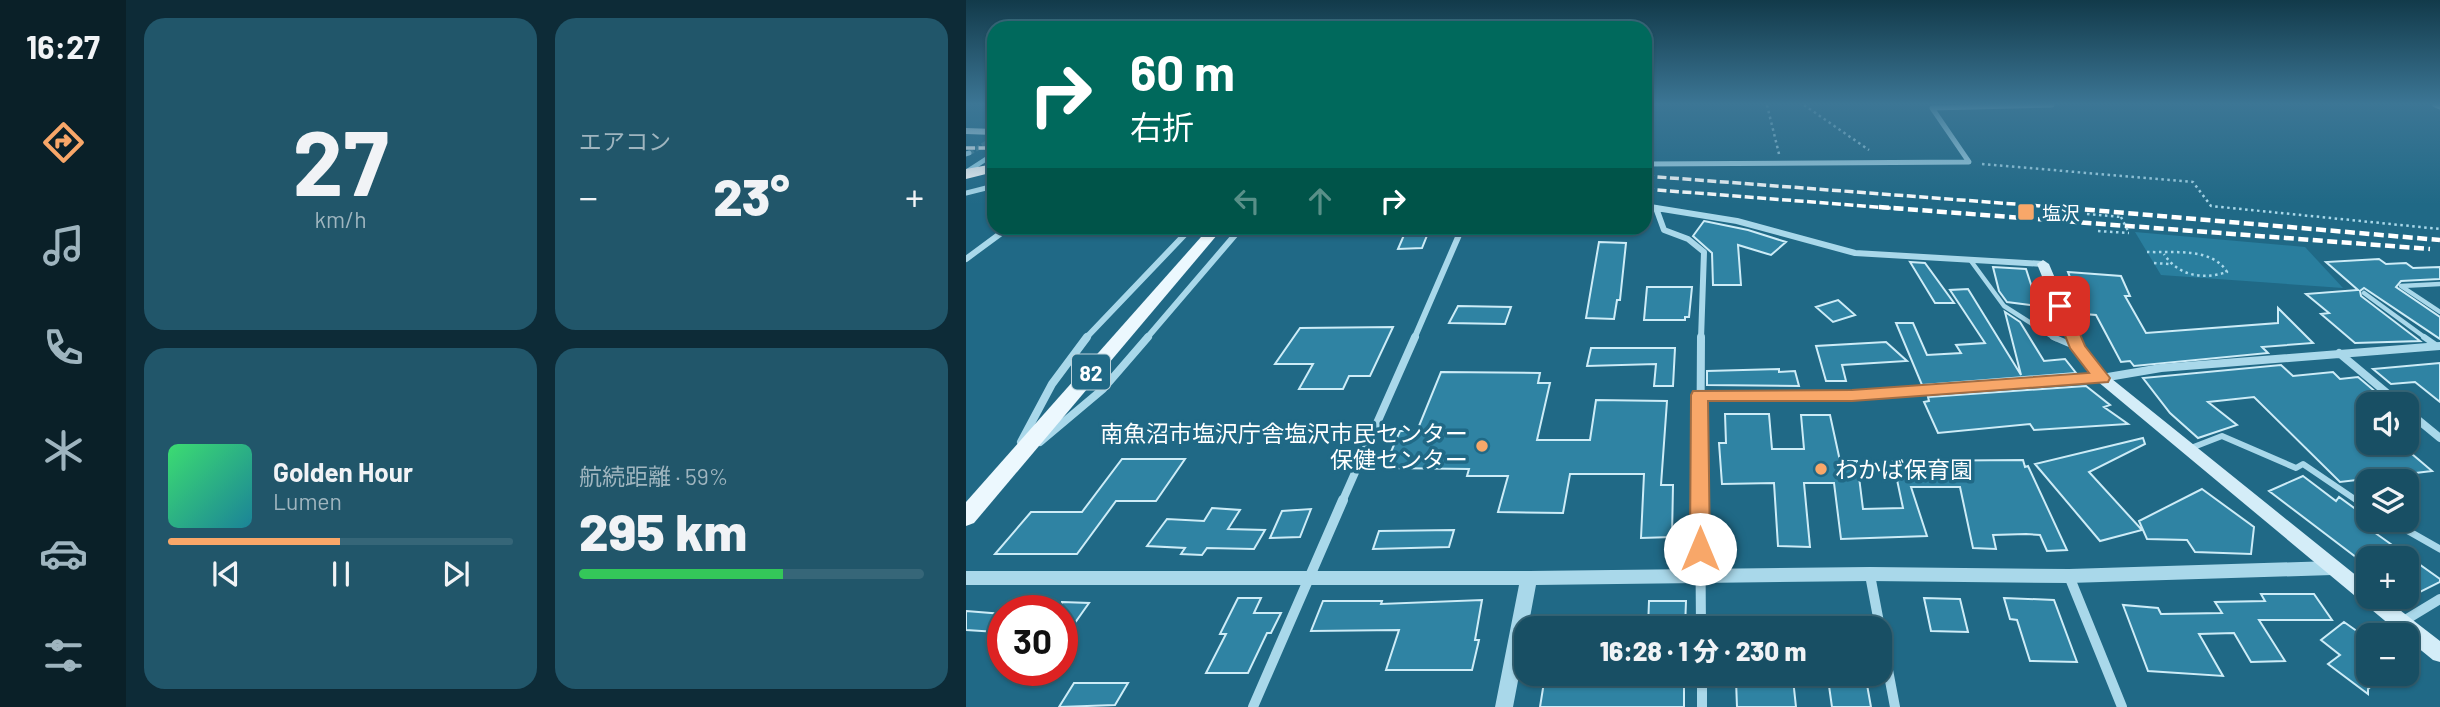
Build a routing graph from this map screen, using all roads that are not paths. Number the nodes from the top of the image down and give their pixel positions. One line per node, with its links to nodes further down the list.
1 (1953, 138): 4 (street)
2 (967, 158): 3 (highway)
3 (987, 159)
4 (1652, 164)
5 (987, 170): 6 (highway)
6 (966, 174)
7 (987, 188): 8 (street)
8 (966, 193)
9 (1652, 207): 10 (street)
10 (1656, 208): 17 (street); 27 (street)
11 (999, 235): 16 (street)
12 (1184, 235): 31 (street)
13 (1210, 235): 31 (main road, 82)
14 (1235, 235): 31 (street)
15 (1459, 235): 40 (street)
16 (966, 259)
17 (1971, 261): 18 (street); 23 (lane)
18 (2043, 264): 23 (main road)
19 (2440, 284): 21 (lane)
20 (2364, 293): 22 (lane)
21 (2440, 313)
22 (2438, 346): 24 (street)
23 (2078, 348): 25 (main road)
24 (2340, 352): 25 (street); 26 (street)
25 (2102, 378): 27 (street); 30 (main road)
26 (2386, 392)
27 (1699, 395): 38 (street)
28 (2419, 421): 29 (street)
29 (2440, 438)
30 (2188, 449): 32 (lane); 36 (main road)
31 (1007, 470): 33 (main road, 82)
32 (2356, 500)
33 (966, 517)
34 (2410, 532): 35 (lane)
35 (2440, 549)
36 (2332, 568): 39 (street); 45 (main road)
37 (1870, 574): 38 (street); 39 (street); 52 (street)
38 (1700, 575): 42 (street); 44 (street)
39 (2069, 576): 53 (street)
40 (1308, 577): 41 (street); 42 (street); 49 (street)
41 (966, 578)
42 (1529, 578): 50 (street)
43 (2440, 599): 45 (street)
44 (1701, 616)
45 (2401, 623)
46 (2419, 637): 47 (main road)
47 (2440, 653)
48 (1702, 686): 51 (street)
49 (1252, 707)
50 (1504, 707)
51 (1702, 707)
52 (1895, 707)
53 (2122, 707)

